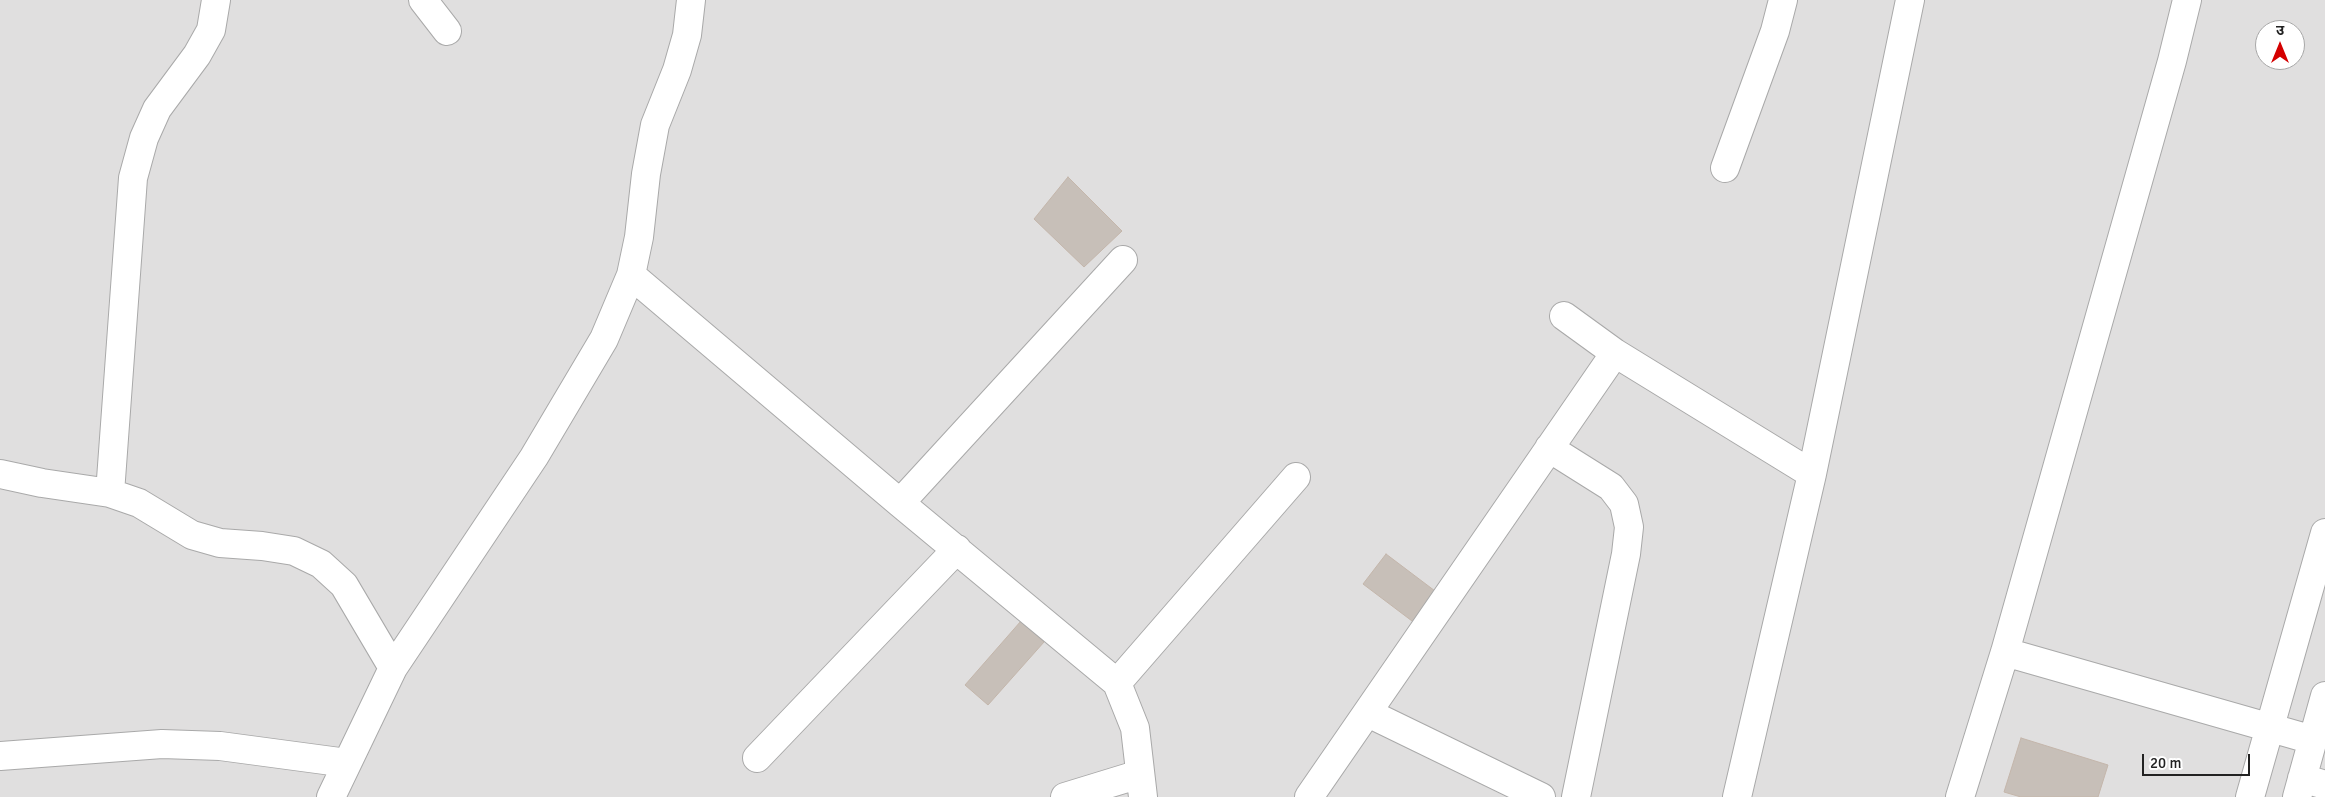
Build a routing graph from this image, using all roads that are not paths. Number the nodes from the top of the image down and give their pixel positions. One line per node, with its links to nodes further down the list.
1 (216, 0): 17 (street)
2 (423, 0): 7 (street)
3 (691, 0): 10 (street)
4 (1783, 0): 8 (street)
5 (1910, 0): 15 (street)
6 (2187, 0): 21 (street)
7 (447, 31)
8 (1725, 168)
9 (1124, 260): 18 (street)
10 (631, 276): 18 (street); 22 (street)
11 (1564, 316): 12 (street)
12 (1615, 353): 13 (street); 15 (street)
13 (1549, 448): 25 (street); 37 (street)
14 (0, 474): 17 (street)
15 (1812, 474): 38 (street)
16 (1296, 477): 23 (street)
17 (110, 493): 22 (street)
18 (900, 503): 20 (street)
19 (2325, 533): 26 (street)
20 (957, 549): 23 (street); 29 (street)
21 (2005, 652): 26 (street); 39 (street)
22 (393, 668): 30 (street)
23 (1117, 683): 31 (street)
24 (2325, 696): 27 (street)
25 (1368, 713): 35 (street); 36 (street)
26 (2270, 728): 27 (street); 40 (street)
27 (2313, 740): 32 (street)
28 (0, 756): 30 (street)
29 (757, 758)
30 (347, 763): 33 (street)
31 (1142, 786): 34 (street)
32 (2308, 787)
33 (331, 797)
34 (1065, 797)
35 (1309, 797)
36 (1541, 797)
37 (1576, 797)
38 (1737, 797)
39 (1960, 797)
40 (2250, 797)

